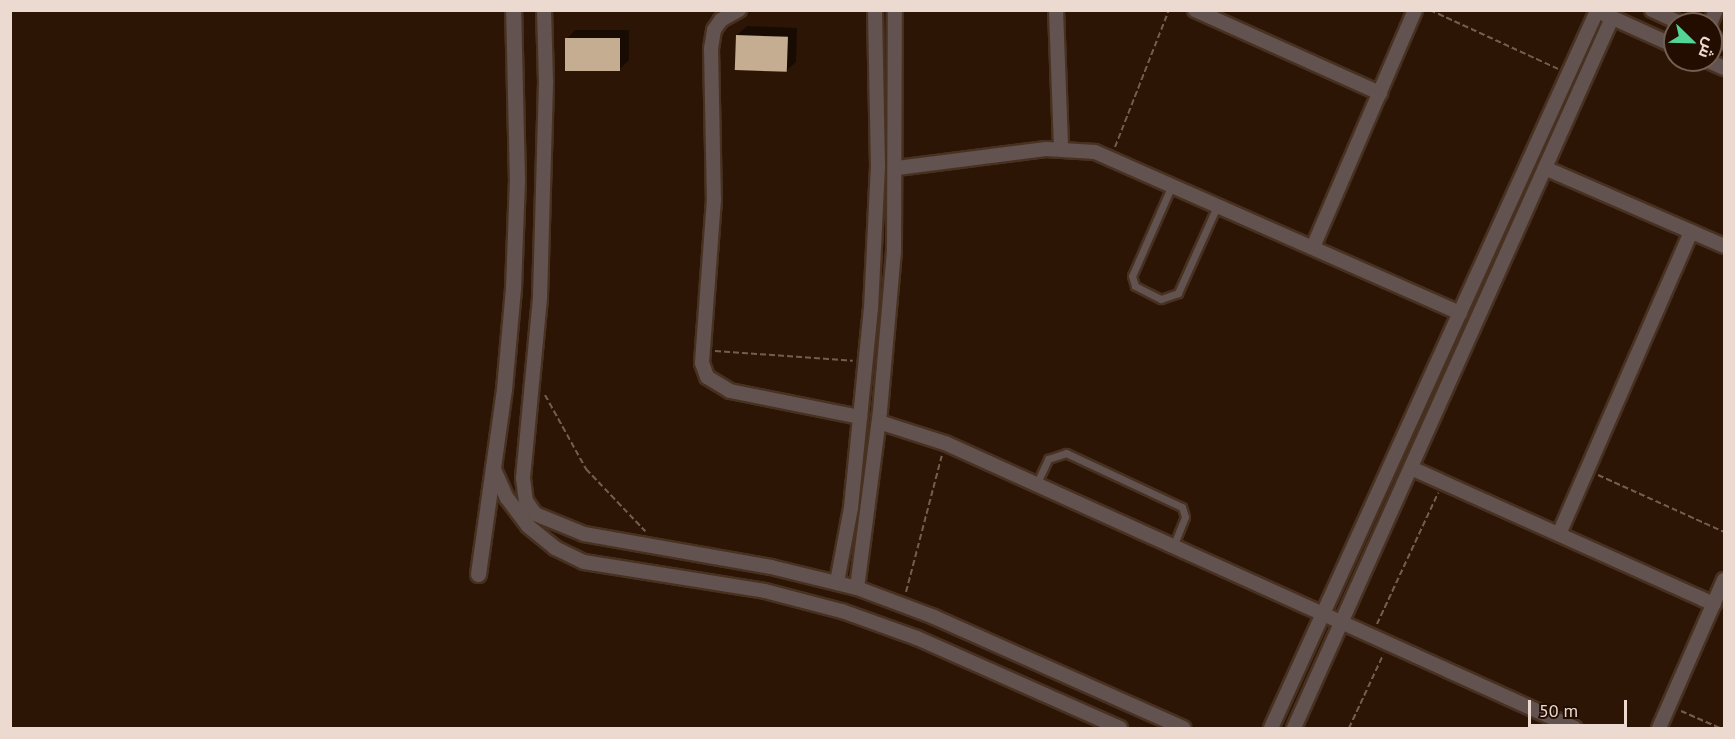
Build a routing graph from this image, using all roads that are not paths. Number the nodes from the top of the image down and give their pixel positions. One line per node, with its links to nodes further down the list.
1 (513, 10): 28 (street)
2 (544, 10): 35 (street)
3 (739, 10): 26 (street)
4 (875, 10): 26 (street)
5 (895, 10): 14 (street)
6 (1056, 10): 13 (street)
7 (1195, 10): 12 (street)
8 (1415, 10): 12 (street)
9 (1597, 11): 10 (street); 21 (street)
10 (1612, 18): 11 (street); 15 (street)
11 (1663, 41)
12 (1380, 93): 20 (street)
13 (1061, 148): 14 (street); 16 (street)
14 (897, 168): 27 (street)
15 (1545, 168): 18 (street); 22 (street)
16 (1172, 184): 17 (street); 17 (lane)
17 (1218, 204): 20 (street)
18 (1691, 232): 19 (street); 31 (street)
19 (1725, 246)
20 (1313, 247): 23 (street)
21 (1472, 286): 22 (street); 23 (street)
22 (1489, 293): 25 (street)
23 (1460, 313): 24 (street)
24 (1453, 327): 25 (street); 38 (street)
25 (1471, 335): 29 (street)
26 (860, 413): 27 (street); 35 (street)
27 (879, 417): 30 (street); 36 (street)
28 (493, 467): 33 (street); 40 (street)
29 (1411, 468): 31 (street); 39 (street)
30 (1036, 485): 32 (street); 32 (lane)
31 (1559, 534): 37 (street)
32 (1173, 547): 38 (street)
33 (478, 574)
34 (1725, 580): 37 (street)
35 (837, 582): 36 (street)
36 (856, 588): 41 (street)
37 (1714, 604): 45 (street)
38 (1323, 615): 39 (street); 42 (street)
39 (1342, 623): 43 (street); 44 (street)
40 (1120, 729)
41 (1184, 729)
42 (1271, 729)
43 (1294, 729)
44 (1575, 729)
45 (1659, 729)

